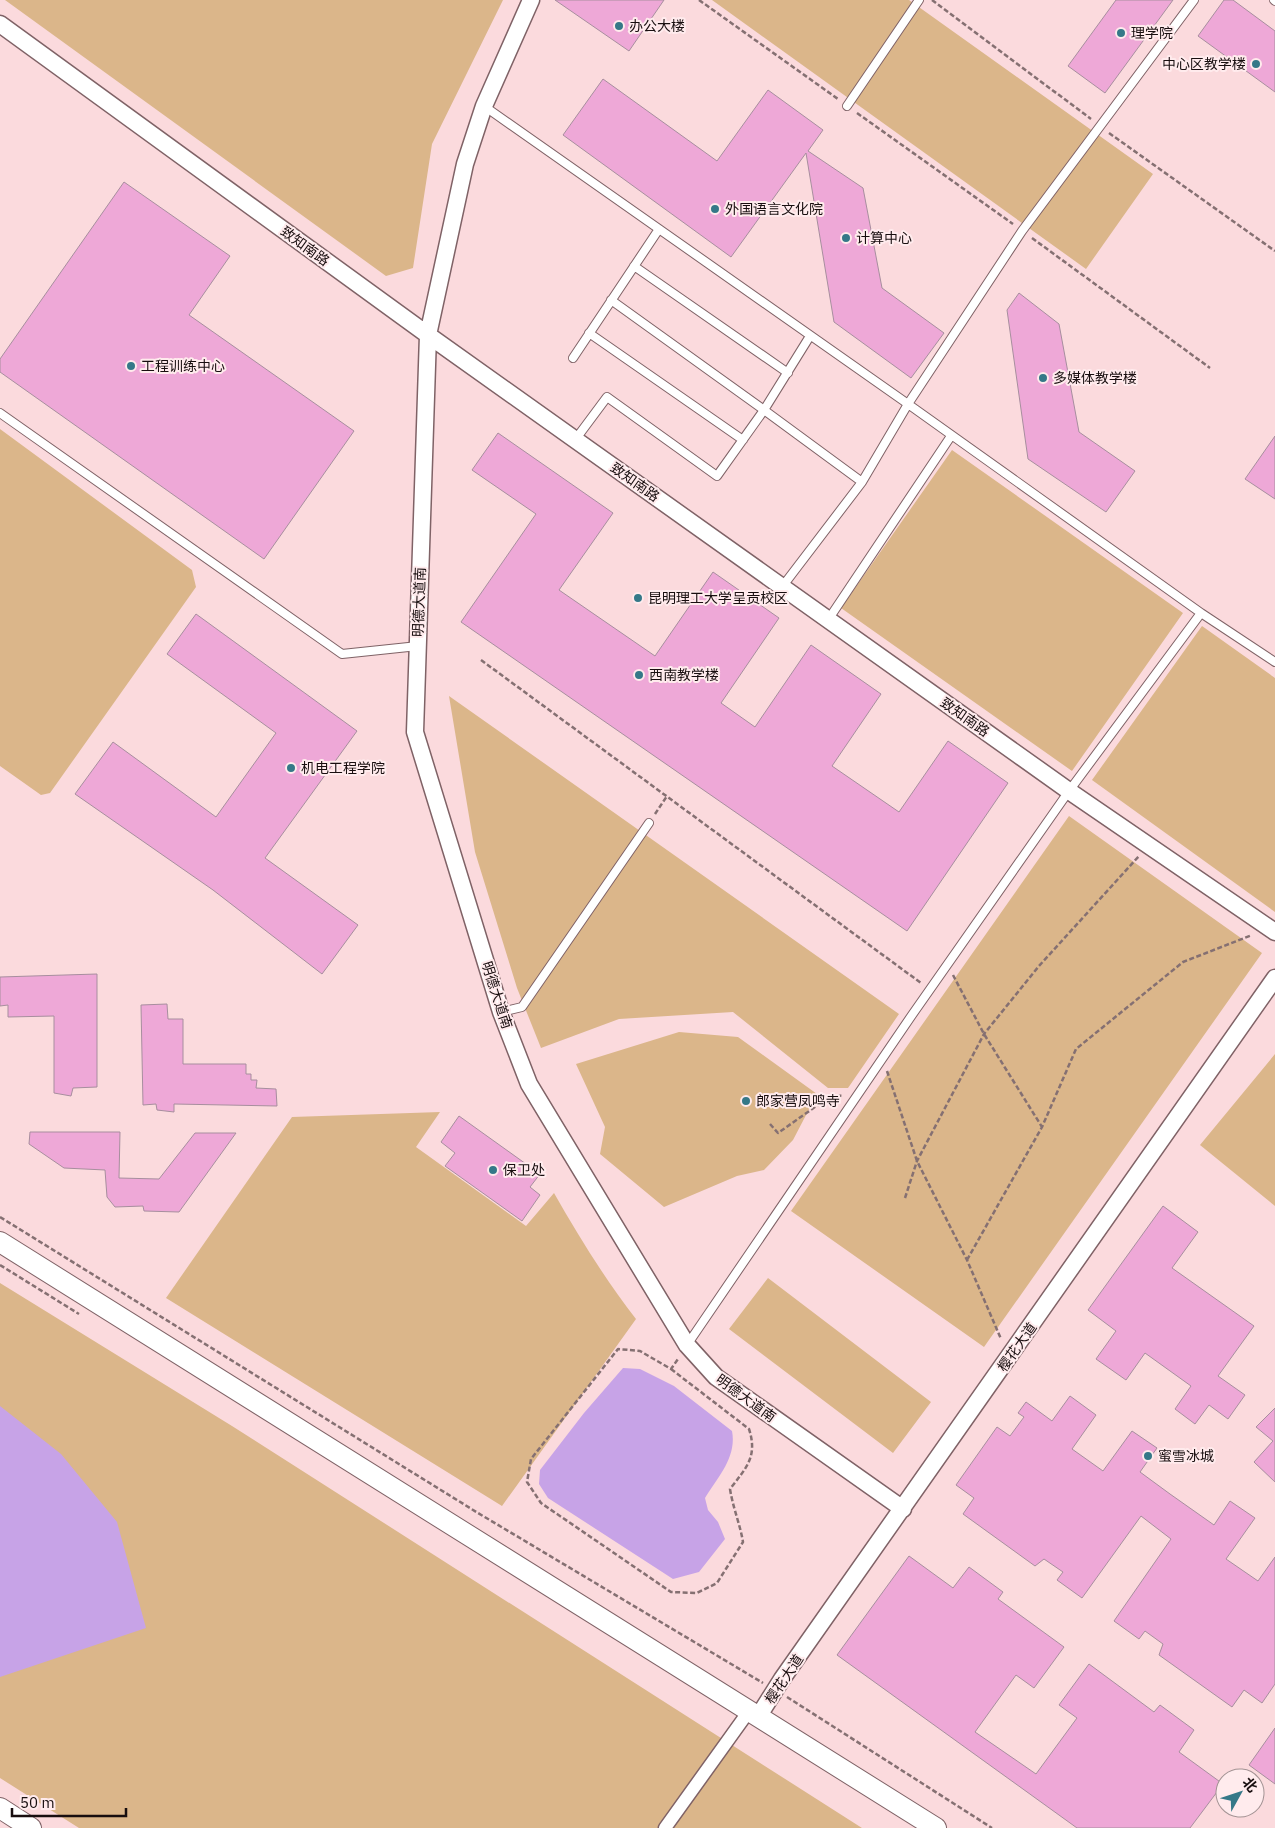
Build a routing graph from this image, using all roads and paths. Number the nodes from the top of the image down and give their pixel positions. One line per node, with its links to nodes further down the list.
1 (531, 0): 6 (street, 明德大道南)
2 (699, 0): 7 (path)
3 (919, 0): 7 (lane)
4 (1194, 0): 9 (lane)
5 (0, 24): 13 (street, 致知南路)
6 (484, 106): 8 (lane); 13 (street, 明德大道南)
7 (847, 106): 9 (path)
8 (659, 229): 10 (lane); 14 (lane)
9 (1022, 231): 16 (path); 18 (lane)
10 (634, 266): 11 (lane); 17 (lane)
11 (611, 300): 12 (lane); 19 (lane)
12 (589, 333): 15 (lane); 23 (lane)
13 (428, 335): 22 (street, 致知南路); 28 (street, 明德大道南)
14 (810, 336): 17 (lane); 18 (lane)
15 (573, 358)
16 (1210, 368)
17 (788, 373): 19 (lane)
18 (908, 404): 21 (lane); 24 (lane)
19 (764, 410): 23 (lane); 24 (lane)
20 (0, 412): 28 (lane)
21 (951, 436): 26 (lane); 27 (lane)
22 (575, 440): 23 (lane); 25 (street, 致知南路)
23 (743, 440)
24 (862, 482): 25 (lane)
25 (782, 586): 27 (street, 致知南路)
26 (1201, 613): 30 (lane); 31 (lane)
27 (828, 620): 31 (street, 致知南路)
28 (418, 646): 39 (street, 明德大道南)
29 (481, 660): 32 (path)
30 (1275, 662)
31 (1069, 791): 34 (street, 致知南路); 36 (lane)
32 (667, 796): 33 (path); 38 (path)
33 (649, 823): 39 (lane)
34 (1149, 845): 35 (street, 致知南路); 40 (path)
35 (1272, 930): 44 (path)
36 (948, 965): 38 (lane); 40 (path)
37 (1275, 978): 51 (street, 樱花大道)
38 (931, 990): 41 (lane)
39 (501, 1012): 50 (street, 明德大道南)
40 (984, 1034): 44 (path); 45 (path)
41 (882, 1058): 42 (lane); 45 (path)
42 (855, 1097): 43 (path); 50 (lane)
43 (770, 1124)
44 (1042, 1127): 49 (path)
45 (918, 1161): 46 (path); 49 (path)
46 (905, 1198)
47 (0, 1217): 54 (path)
48 (0, 1242): 55 (street)
49 (967, 1260): 51 (path)
50 (687, 1345): 52 (path); 53 (street, 明德大道南)
51 (1009, 1358): 53 (street, 樱花大道)
52 (671, 1369): 52 (path)
53 (903, 1509): 54 (street, 樱花大道)
54 (776, 1691): 55 (street, 樱花大道); 60 (path)
55 (754, 1714): 58 (street); 59 (street)
56 (0, 1808): 57 (street)
57 (31, 1828)
58 (666, 1828)
59 (936, 1828)
60 (992, 1828)

